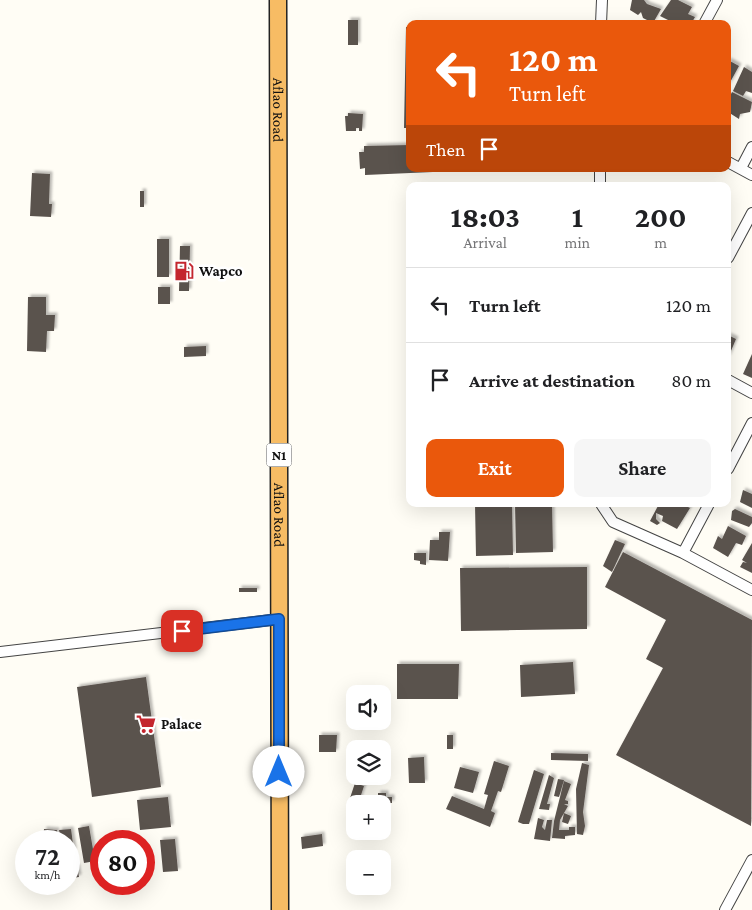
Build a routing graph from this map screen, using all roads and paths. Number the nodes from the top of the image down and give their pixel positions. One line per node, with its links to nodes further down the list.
1 (278, 0): 20 (highway, Aflao Road / N1)
2 (602, 0): 4 (street)
3 (717, 0): 5 (street)
4 (601, 20)
5 (706, 20)
6 (752, 147): 8 (street)
7 (731, 163): 8 (street)
8 (741, 168): 9 (street)
9 (752, 175)
10 (752, 213): 11 (street)
11 (731, 252)
12 (731, 382): 13 (street)
13 (752, 393)
14 (752, 423): 15 (street)
15 (731, 463)
16 (603, 507): 18 (street)
17 (707, 507): 18 (street)
18 (683, 553): 19 (street)
19 (752, 590)
20 (279, 619): 21 (street); 23 (highway, Aflao Road / N1)
21 (0, 652)
22 (751, 863): 24 (street)
23 (280, 910)
24 (725, 910)

